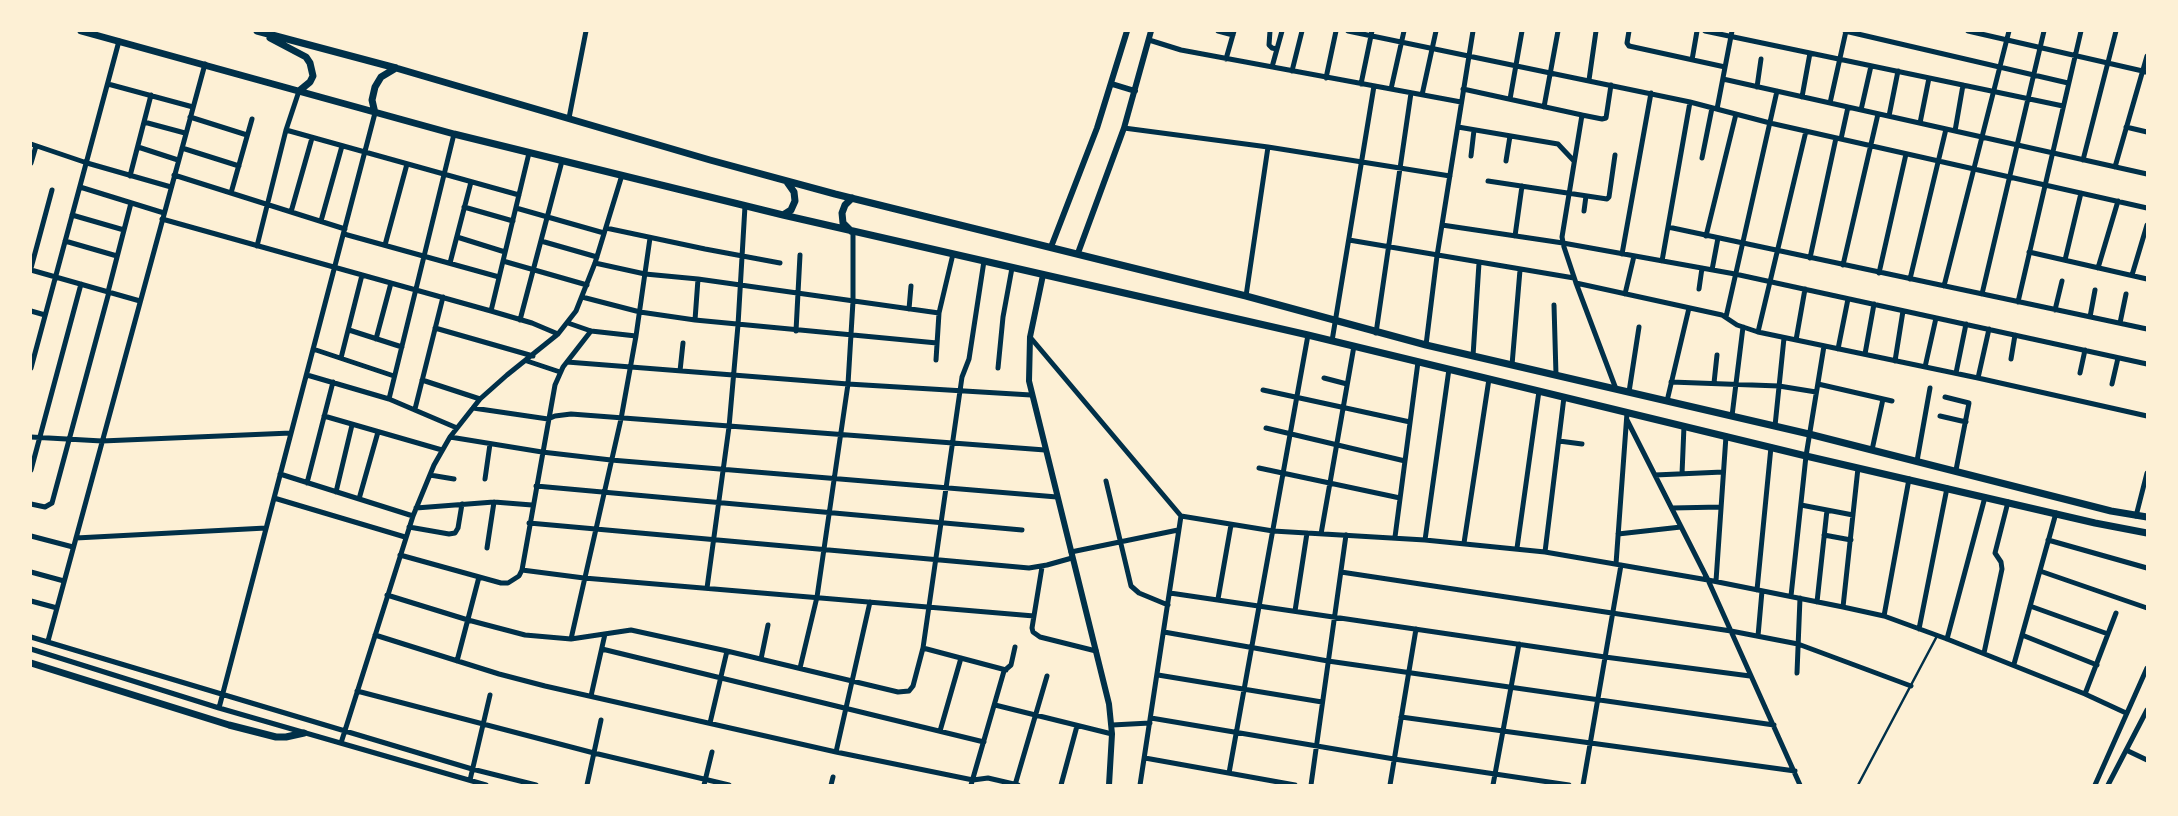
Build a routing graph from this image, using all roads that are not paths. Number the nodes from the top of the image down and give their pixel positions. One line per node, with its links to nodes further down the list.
1 (81, 31): 32 (main road)
2 (586, 31): 98 (street)
3 (1127, 31): 64 (street)
4 (1151, 31): 30 (street)
5 (1218, 31): 27 (street)
6 (1270, 31): 35 (street)
7 (1282, 31): 35 (street)
8 (1302, 31): 53 (street)
9 (1336, 31): 58 (street)
10 (1348, 31): 28 (street)
11 (1404, 31): 33 (street)
12 (1436, 31): 36 (street)
13 (1473, 31): 38 (street)
14 (1522, 31): 47 (street)
15 (1558, 31): 55 (street)
16 (1596, 31): 61 (street)
17 (1628, 31): 44 (street)
18 (1697, 31): 44 (street)
19 (1705, 31): 29 (street)
20 (1845, 31): 43 (street); 49 (street)
21 (2009, 31): 31 (street)
22 (2044, 31): 34 (street)
23 (2081, 31): 39 (street)
24 (2116, 31): 46 (street)
25 (258, 32): 52 (main road); 72 (main road)
26 (1971, 32): 31 (street)
27 (1234, 33): 41 (street)
28 (1372, 33): 33 (street); 65 (street)
29 (1731, 34): 37 (street); 51 (street)
30 (1148, 40): 41 (street); 73 (street)
31 (2006, 40): 34 (street); 49 (street)
32 (119, 42): 45 (main road); 63 (street)
33 (1402, 42): 36 (street); 70 (street)
34 (2040, 48): 39 (street); 57 (street)
35 (1277, 49): 50 (street)
36 (1432, 49): 38 (street); 78 (street)
37 (1810, 53): 43 (street); 80 (street)
38 (1468, 56): 47 (street); 71 (street)
39 (2075, 56): 46 (street); 62 (street)
40 (2147, 56): 56 (street)
41 (1226, 59): 50 (street)
42 (1761, 59): 69 (street)
43 (1840, 59): 48 (street); 85 (street)
44 (1692, 60): 51 (street)
45 (205, 64): 72 (main road); 87 (street)
46 (2108, 64): 56 (street); 136 (street)
47 (1516, 66): 55 (street); 82 (street)
48 (1871, 66): 54 (street); 91 (street)
49 (2000, 66): 57 (street); 75 (street)
50 (1272, 67): 53 (street)
51 (1725, 67): 60 (street)
52 (396, 68): 92 (main road); 98 (main road)
53 (1292, 71): 58 (street)
54 (1898, 71): 59 (street); 96 (street)
55 (1551, 72): 61 (street); 88 (street)
56 (2145, 72): 104 (street)
57 (2034, 74): 62 (street); 81 (street)
58 (1326, 78): 65 (street)
59 (1929, 78): 67 (street); 102 (street)
60 (1723, 79): 69 (street); 90 (street)
61 (1589, 80): 66 (street)
62 (2068, 83): 86 (street)
63 (108, 84): 79 (street); 140 (street)
64 (1112, 84): 73 (street); 202 (street)
65 (1361, 84): 68 (street)
66 (1611, 85): 77 (street); 95 (street)
67 (1963, 85): 75 (street); 110 (street)
68 (1374, 86): 70 (street); 137 (street)
69 (1757, 87): 74 (street)
70 (1391, 89): 76 (street)
71 (1463, 89): 82 (street); 83 (street)
72 (299, 90): 92 (main road); 107 (street)
73 (1135, 91): 105 (street)
74 (1777, 91): 80 (street); 101 (street)
75 (1994, 91): 81 (street); 116 (street)
76 (1411, 93): 78 (street); 145 (street)
77 (1651, 93): 84 (street); 209 (street)
78 (1422, 95): 83 (street)
79 (151, 96): 87 (street); 100 (street)
80 (1802, 96): 85 (street)
81 (2028, 98): 86 (street); 120 (street)
82 (1510, 99): 88 (street)
83 (1462, 102): 103 (street)
84 (1690, 102): 90 (street); 185 (street)
85 (1830, 103): 89 (street)
86 (2063, 106): 128 (street)
87 (193, 107): 97 (street)
88 (1544, 107): 95 (street)
89 (1848, 107): 91 (street); 118 (street)
90 (1715, 108): 93 (street); 132 (street)
91 (1861, 110): 94 (street)
92 (375, 113): 113 (main road); 126 (street)
93 (1736, 114): 101 (street); 191 (street)
94 (1878, 114): 96 (street); 122 (street)
95 (1582, 115): 139 (street)
96 (1889, 116): 102 (street)
97 (190, 117): 112 (street); 114 (street)
98 (569, 118): 154 (main road)
99 (252, 119): 114 (street)
100 (144, 122): 112 (street); 123 (street)
101 (1770, 123): 109 (street); 199 (street)
102 (1920, 123): 106 (street)
103 (1458, 127): 108 (street); 152 (street)
104 (2126, 127): 111 (street); 144 (street)
105 (1124, 128): 124 (street); 208 (street)
106 (1946, 129): 110 (street); 138 (street)
107 (286, 130): 117 (street); 170 (street)
108 (1474, 130): 115 (street); 131 (street)
109 (1806, 131): 118 (street); 205 (street)
110 (1955, 131): 116 (street)
111 (2147, 132)
112 (186, 133): 125 (street)
113 (454, 134): 127 (main road); 147 (street)
114 (248, 135): 143 (street)
115 (1510, 136): 135 (street); 139 (street)
116 (1982, 137): 120 (street); 146 (street)
117 (312, 138): 121 (street); 176 (street)
118 (1839, 138): 122 (street); 217 (street)
119 (34, 145): 140 (street); 141 (street)
120 (2017, 145): 128 (street); 153 (street)
121 (342, 146): 126 (street); 181 (street)
122 (1871, 146): 129 (street); 226 (street)
123 (138, 147): 133 (street); 151 (street)
124 (1268, 147): 137 (street); 264 (street)
125 (182, 148): 133 (street); 143 (street)
126 (365, 152): 142 (street); 188 (street)
127 (529, 153): 134 (main road); 165 (street)
128 (2052, 153): 136 (street); 157 (street)
129 (1906, 154): 138 (street); 235 (street)
130 (1615, 155): 166 (street)
131 (1471, 156)
132 (1702, 158)
133 (178, 160): 149 (street)
134 (562, 160): 150 (main road); 180 (street)
135 (1506, 160)
136 (2084, 160): 144 (street)
137 (1362, 161): 145 (street); 195 (street)
138 (1938, 161): 146 (street); 244 (street)
139 (1574, 162): 164 (street)
140 (86, 163): 151 (street); 158 (street)
141 (31, 164)
142 (407, 164): 147 (street); 200 (street)
143 (239, 166): 162 (street)
144 (2115, 167): 148 (street)
145 (1400, 168): 152 (street); 203 (street)
146 (1974, 170): 153 (street); 254 (street)
147 (444, 174): 156 (street); 212 (street)
148 (2147, 174)
149 (174, 175): 160 (street); 162 (street)
150 (622, 175): 171 (main road); 187 (street)
151 (130, 176): 160 (street)
152 (1450, 176): 183 (street)
153 (2009, 178): 157 (street); 262 (street)
154 (785, 181): 167 (main road); 179 (main road)
155 (1488, 181): 159 (street)
156 (471, 182): 165 (street); 172 (street)
157 (2044, 185): 163 (street); 206 (street)
158 (80, 186): 169 (street); 177 (street)
159 (1522, 186): 164 (street); 190 (street)
160 (171, 187): 178 (street)
161 (52, 190): 231 (street)
162 (231, 193): 170 (street)
163 (2081, 193): 168 (street); 218 (street)
164 (1569, 194): 166 (street); 198 (street)
165 (519, 195): 173 (street)
166 (1586, 196): 175 (street)
167 (852, 198): 189 (main road); 202 (main road)
168 (2118, 201): 174 (street); 230 (street)
169 (131, 203): 178 (street); 186 (street)
170 (267, 204): 176 (street); 201 (street)
171 (745, 206): 179 (main road); 214 (street)
172 (464, 207): 182 (street); 192 (street)
173 (516, 208): 180 (street); 182 (street)
174 (2147, 208)
175 (1584, 211)
176 (291, 212): 181 (street)
177 (72, 215): 186 (street); 197 (street)
178 (163, 216): 201 (street); 268 (street)
179 (783, 216): 189 (main road)
180 (547, 217): 187 (street); 196 (street)
181 (321, 221): 188 (street)
182 (513, 221): 204 (street)
183 (1442, 224): 190 (street); 215 (street)
184 (2147, 226): 240 (street)
185 (1668, 227): 191 (street); 221 (street)
186 (124, 230): 211 (street)
187 (605, 230): 193 (street); 213 (street)
188 (344, 231): 200 (street); 227 (street)
189 (853, 232): 207 (main road); 269 (street)
190 (1515, 236): 198 (street)
191 (1706, 236): 194 (street)
192 (457, 237): 204 (street); 224 (street)
193 (650, 238): 214 (street); 236 (street)
194 (1718, 238): 199 (street); 234 (street)
195 (1349, 240): 203 (street); 287 (street)
196 (541, 241): 213 (street); 232 (street)
197 (65, 242): 211 (street); 241 (street)
198 (1563, 243): 209 (street); 246 (street)
199 (1742, 244): 205 (street); 237 (street)
200 (385, 245): 212 (street)
201 (257, 246): 227 (street)
202 (1051, 247): 208 (main road)
203 (1388, 247): 215 (street); 300 (street)
204 (505, 252): 219 (street)
205 (1777, 252): 217 (street); 248 (street)
206 (2029, 252): 218 (street); 270 (street)
207 (953, 254): 220 (main road); 280 (street)
208 (1078, 254): 264 (main road)
209 (1622, 254): 216 (street)
210 (800, 255): 260 (street)
211 (117, 256): 259 (street)
212 (424, 256): 224 (street); 256 (street)
213 (597, 256): 225 (street)
214 (742, 256): 222 (street); 251 (street)
215 (1437, 256): 223 (street); 314 (street)
216 (1634, 256): 221 (street); 261 (street)
217 (1810, 258): 226 (street)
218 (2065, 260): 230 (street)
219 (503, 261): 232 (street); 242 (street)
220 (984, 261): 228 (main road); 365 (street)
221 (1662, 261): 229 (street)
222 (780, 262)
223 (1479, 262): 233 (street); 325 (street)
224 (450, 263): 242 (street)
225 (594, 263): 236 (street); 252 (street)
226 (1843, 265): 235 (street)
227 (335, 267): 238 (street); 319 (street)
228 (1012, 268): 239 (main road); 339 (street)
229 (1702, 268): 234 (street); 255 (street)
230 (2098, 268): 240 (street)
231 (31, 269): 241 (street)
232 (534, 269): 252 (street); 285 (street)
233 (1520, 270): 246 (street); 335 (street)
234 (1712, 270): 237 (street)
235 (1879, 273): 244 (street)
236 (645, 274): 243 (street); 279 (street)
237 (1735, 274): 248 (street); 282 (street)
238 (362, 275): 249 (street); 297 (street)
239 (1043, 275): 303 (main road); 307 (street)
240 (2132, 275): 245 (street)
241 (56, 277): 250 (street); 281 (street)
242 (499, 277): 277 (street)
243 (698, 278): 251 (street); 286 (street)
244 (1910, 279): 254 (street)
245 (2147, 279)
246 (1575, 280): 261 (street); 363 (street)
247 (2062, 281): 275 (street)
248 (1770, 282): 257 (street); 301 (street)
249 (391, 283): 256 (street); 309 (street)
250 (81, 284): 259 (street); 404 (street)
251 (741, 284): 260 (street); 291 (street)
252 (587, 285): 266 (street)
253 (911, 286): 274 (street)
254 (1944, 286): 262 (street)
255 (1699, 289)
256 (416, 290): 265 (street); 317 (street)
257 (1805, 290): 267 (street); 310 (street)
258 (2096, 290): 283 (street)
259 (108, 292): 268 (street); 405 (street)
260 (798, 293): 269 (street); 299 (street)
261 (1625, 294): 273 (street)
262 (1982, 294): 270 (street)
263 (2126, 294): 289 (street)
264 (1246, 296): 287 (main road)
265 (443, 297): 277 (street); 293 (street)
266 (582, 297): 279 (street); 288 (street)
267 (1848, 299): 271 (street); 320 (street)
268 (140, 300): 406 (street)
269 (853, 301): 274 (street); 306 (street)
270 (2018, 302): 275 (street)
271 (1874, 304): 278 (street); 323 (street)
272 (1554, 305): 348 (street)
273 (1689, 308): 282 (street); 354 (street)
274 (909, 309): 280 (street)
275 (2055, 310): 283 (street)
276 (31, 311): 281 (street)
277 (491, 311): 285 (street)
278 (1903, 311): 284 (street); 331 (street)
279 (640, 312): 286 (street); 305 (street)
280 (939, 313): 313 (street)
281 (45, 315): 318 (street)
282 (1726, 317): 294 (street)
283 (2090, 317): 289 (street)
284 (1936, 318): 290 (street); 337 (street)
285 (520, 320): 302 (street)
286 (695, 320): 291 (street)
287 (1335, 321): 300 (main road); 311 (street)
288 (568, 322): 298 (street); 302 (street)
289 (2120, 323): 296 (street)
290 (1966, 324): 295 (street); 343 (street)
291 (738, 325): 299 (street); 347 (street)
292 (1639, 327): 367 (street)
293 (435, 328): 324 (street); 352 (street)
294 (1743, 328): 301 (street); 358 (street)
295 (1989, 329): 304 (street); 350 (street)
296 (2147, 329)
297 (348, 330): 309 (street); 326 (street)
298 (591, 331): 305 (street); 332 (street)
299 (796, 331): 306 (street)
300 (1376, 332): 314 (main road)
301 (1758, 332): 308 (street)
302 (558, 334): 324 (street)
303 (1308, 335): 311 (main road); 370 (street)
304 (2015, 335): 321 (street); 328 (street)
305 (636, 336): 336 (street)
306 (851, 336): 313 (street); 356 (street)
307 (1030, 337): 369 (street); 465 (street)
308 (1784, 338): 310 (street); 361 (street)
309 (376, 339): 317 (street)
310 (1796, 340): 316 (street)
311 (1332, 341): 315 (main road)
312 (683, 343): 341 (street)
313 (936, 343): 330 (street)
314 (1426, 345): 325 (main road)
315 (1354, 346): 333 (main road); 357 (street)
316 (1824, 346): 320 (street); 359 (street)
317 (402, 347): 346 (street)
318 (34, 348): 338 (street)
319 (313, 349): 326 (street); 345 (street)
320 (1838, 349): 323 (street)
321 (2085, 350): 327 (street); 344 (street)
322 (1717, 354): 355 (street)
323 (1865, 354): 331 (street)
324 (533, 356): 329 (street)
325 (1474, 356): 335 (main road)
326 (341, 358): 346 (street)
327 (2118, 358): 334 (street); 360 (street)
328 (2011, 359)
329 (527, 360): 342 (street); 374 (street)
330 (936, 360)
331 (1895, 360): 337 (street)
332 (567, 362): 336 (street); 342 (street)
333 (1418, 362): 340 (main road); 388 (street)
334 (2147, 364)
335 (1512, 365): 348 (main road)
336 (630, 367): 341 (street); 386 (street)
337 (1926, 367): 343 (street)
338 (31, 368)
339 (998, 368)
340 (1449, 369): 351 (main road); 489 (street)
341 (680, 371): 347 (street)
342 (560, 372): 387 (street)
343 (1956, 373): 350 (street)
344 (2080, 373)
345 (307, 375): 353 (street); 397 (street)
346 (394, 376): 373 (street)
347 (734, 376): 356 (street); 393 (street)
348 (1556, 376): 363 (main road)
349 (1324, 378): 357 (street)
350 (1978, 378): 384 (street)
351 (1489, 379): 366 (main road); 493 (street)
352 (422, 380): 374 (street); 380 (street)
353 (333, 382): 373 (street); 381 (street)
354 (1671, 382): 355 (street); 376 (street)
355 (1714, 383): 358 (street)
356 (848, 384): 365 (street); 400 (street)
357 (1347, 384): 378 (street)
358 (1737, 384): 361 (street); 382 (street)
359 (1818, 384): 368 (street); 375 (street)
360 (2112, 384)
361 (1779, 386): 368 (street); 392 (street)
362 (1930, 388): 420 (street)
363 (1616, 389): 367 (main road)
364 (1263, 390): 370 (street)
365 (962, 391): 369 (street); 408 (street)
366 (1539, 391): 372 (main road); 496 (street)
367 (1629, 392): 376 (main road)
368 (1816, 392): 399 (street)
369 (1031, 395): 414 (street)
370 (1296, 396): 378 (street); 398 (street)
371 (1945, 397): 389 (street)
372 (1564, 398): 385 (main road); 407 (street)
373 (389, 399): 380 (street)
374 (480, 399): 379 (street)
375 (1883, 399): 377 (street); 415 (street)
376 (1667, 401): 382 (main road)
377 (1892, 401)
378 (1343, 407): 388 (street); 411 (street)
379 (472, 408): 387 (street); 394 (street)
380 (415, 409): 394 (street)
381 (324, 416): 390 (street); 438 (street)
382 (1732, 416): 392 (main road)
383 (1940, 416): 389 (street)
384 (2147, 416)
385 (1627, 417): 391 (main road); 432 (street); 481 (street)
386 (620, 418): 387 (street); 393 (street); 418 (street)
387 (548, 419): 416 (street)
388 (1410, 422): 419 (street)
389 (1966, 422): 425 (street)
390 (352, 425): 396 (street); 443 (street)
391 (1684, 426): 401 (main road); 430 (street)
392 (1774, 426): 399 (main road)
393 (729, 427): 400 (street); 423 (street)
394 (457, 428): 403 (street)
395 (1266, 428): 398 (street)
396 (378, 432): 413 (street); 449 (street)
397 (291, 433): 406 (street); 429 (street)
398 (1290, 434): 411 (street); 427 (street)
399 (1809, 434): 415 (main road); 417 (street)
400 (840, 435): 408 (street); 434 (street)
401 (1726, 436): 412 (main road); 426 (street)
402 (31, 437): 404 (street)
403 (450, 437): 409 (street); 413 (street)
404 (40, 438): 405 (street); 424 (street)
405 (70, 439): 406 (street); 452 (street)
406 (102, 441): 487 (street)
407 (1559, 441): 410 (street); 498 (street)
408 (954, 443): 414 (street); 441 (street)
409 (490, 444): 416 (street); 435 (street)
410 (1582, 444)
411 (1336, 445): 419 (street); 439 (street)
412 (1771, 448): 417 (main road); 515 (street)
413 (442, 450): 431 (street)
414 (1045, 450): 445 (street)
415 (1872, 450): 420 (main road)
416 (542, 452): 418 (street); 440 (street)
417 (1806, 456): 422 (main road); 456 (street)
418 (611, 460): 423 (street); 444 (street)
419 (1405, 461): 448 (street)
420 (1917, 461): 425 (main road)
421 (1259, 468): 427 (street)
422 (1858, 468): 436 (main road); 463 (street)
423 (724, 469): 434 (street); 454 (street)
424 (31, 470)
425 (1956, 470): 466 (main road)
426 (1723, 472): 430 (street); 457 (street)
427 (1283, 473): 439 (street); 477 (street)
428 (2147, 473): 466 (street)
429 (280, 474): 438 (street); 447 (street)
430 (1682, 474): 432 (street)
431 (430, 475): 433 (street); 458 (street)
432 (1655, 475): 459 (street)
433 (454, 478)
434 (834, 478): 441 (street); 462 (street)
435 (485, 479)
436 (1909, 480): 442 (main road); 536 (street)
437 (1106, 481): 492 (street)
438 (307, 483): 443 (street)
439 (1330, 483): 448 (street); 480 (street)
440 (536, 486): 444 (street); 455 (street)
441 (947, 487): 445 (street); 469 (street)
442 (1947, 488): 446 (main road); 541 (street)
443 (336, 492): 449 (street)
444 (603, 494): 454 (street); 474 (street)
445 (1057, 497): 500 (street)
446 (1985, 497): 451 (main road); 552 (street)
447 (274, 498): 473 (street); 485 (street)
448 (1400, 498): 486 (street)
449 (359, 499): 464 (street)
450 (494, 502): 453 (street); 455 (street); 495 (street)
451 (2008, 502): 461 (main road); 563 (street)
452 (31, 504)
453 (462, 504): 458 (street); 471 (street)
454 (718, 504): 462 (street); 488 (street)
455 (532, 505): 468 (street)
456 (1801, 506): 460 (street); 518 (street)
457 (1721, 507): 459 (street); 512 (street)
458 (416, 508): 464 (street)
459 (1672, 508): 472 (street)
460 (1827, 510): 463 (street); 483 (street)
461 (2056, 513): 479 (main road); 491 (street)
462 (829, 514): 469 (street); 497 (street)
463 (1853, 515): 490 (street)
464 (412, 516): 471 (street)
465 (1181, 516): 470 (street); 476 (street)
466 (2136, 516): 467 (main road)
467 (2147, 517)
468 (529, 523): 474 (street); 505 (street)
469 (942, 524): 475 (street); 501 (street)
470 (1231, 525): 477 (street); 521 (street)
471 (409, 527): 485 (street)
472 (1681, 527): 481 (street); 511 (street)
473 (266, 528): 487 (street); 587 (street)
474 (594, 529): 488 (street); 510 (street)
475 (1022, 530)
476 (1178, 530): 492 (street); 516 (street)
477 (1273, 531): 478 (street); 526 (street)
478 (1307, 533): 480 (street); 532 (street)
479 (2147, 533)
480 (1321, 534): 482 (street)
481 (1618, 534): 502 (street)
482 (1346, 535): 486 (street); 508 (street)
483 (1824, 535): 490 (street); 524 (street)
484 (31, 536): 494 (street)
485 (405, 537): 499 (street)
486 (1395, 537): 489 (street)
487 (76, 538): 494 (street)
488 (713, 540): 497 (street); 514 (street)
489 (1425, 540): 493 (street)
490 (1850, 540): 529 (street)
491 (2048, 540): 504 (street); 506 (street)
492 (1120, 542): 500 (street); 525 (street)
493 (1464, 542): 496 (street)
494 (73, 547): 513 (street)
495 (487, 548)
496 (1517, 548): 498 (street)
497 (824, 551): 501 (street); 519 (street)
498 (1545, 552): 502 (street)
499 (400, 555): 509 (street); 517 (street)
500 (1071, 555): 503 (street); 562 (street)
501 (937, 560): 503 (street); 528 (street)
502 (1618, 564): 511 (street); 533 (street)
503 (1042, 567): 535 (street)
504 (2147, 568)
505 (522, 570): 509 (street); 510 (street)
506 (2040, 571): 527 (street); 531 (street)
507 (31, 572): 513 (street)
508 (1341, 572): 533 (street); 537 (street)
509 (479, 577): 538 (street)
510 (584, 578): 514 (street); 551 (street)
511 (1708, 580): 512 (street); 542 (street)
512 (1716, 581): 515 (street)
513 (64, 582): 530 (street)
514 (707, 588): 519 (street)
515 (1759, 590): 518 (street); 548 (street)
516 (1170, 592): 521 (street); 525 (street)
517 (387, 595): 538 (street); 547 (street)
518 (1791, 596): 520 (street)
519 (817, 597): 523 (street); 572 (street)
520 (1800, 598): 524 (street); 555 (street)
521 (1218, 599): 526 (street)
522 (31, 601): 530 (street)
523 (870, 602): 528 (street); 581 (street)
524 (1816, 602): 529 (street)
525 (1168, 605): 543 (street)
526 (1260, 606): 532 (street); 558 (street)
527 (2030, 606): 545 (street); 546 (street)
528 (930, 607): 535 (street); 557 (street)
529 (1843, 607): 536 (street)
530 (57, 608): 553 (street)
531 (2147, 608)
532 (1295, 611): 537 (street)
533 (1612, 614): 542 (street); 564 (street)
534 (2116, 614): 545 (street)
535 (1034, 616): 562 (street)
536 (1884, 616): 541 (street)
537 (1335, 617): 540 (street); 568 (street)
538 (468, 620): 551 (street); 567 (street)
539 (768, 625): 566 (street)
540 (1416, 629): 554 (street); 575 (street)
541 (1919, 629): 549 (street)
542 (1732, 631): 548 (street); 579 (street)
543 (1164, 632): 558 (street); 577 (street)
544 (605, 634): 551 (street); 560 (street); 561 (street)
545 (2108, 634): 571 (street)
546 (2022, 635): 570 (street); 571 (street)
547 (375, 636): 567 (street); 585 (street)
548 (1758, 636): 555 (street)
549 (1937, 636): 552 (street); 582 (lane)
550 (31, 637): 553 (street)
551 (571, 639)
552 (1947, 639): 563 (street)
553 (48, 641): 587 (street)
554 (1519, 644): 564 (street); 583 (street)
555 (1798, 644): 576 (street); 582 (street)
556 (1015, 647): 574 (street)
557 (923, 648): 565 (street); 581 (street)
558 (1251, 648): 568 (street); 584 (street)
559 (31, 649): 593 (street)
560 (602, 649): 580 (street); 589 (street)
561 (727, 650): 566 (street); 580 (street)
562 (1096, 651): 603 (street)
563 (1984, 653): 570 (street)
564 (1605, 657): 579 (street); 590 (street)
565 (961, 658): 574 (street); 607 (street)
566 (761, 659): 572 (street)
567 (457, 661): 589 (street)
568 (1328, 661): 575 (street); 591 (street)
569 (31, 663): 609 (main road)
570 (2014, 664): 586 (street)
571 (2097, 665): 586 (street)
572 (800, 668): 581 (street)
573 (2147, 668): 596 (street)
574 (1006, 670): 592 (street)
575 (1408, 673): 583 (street); 598 (street)
576 (1797, 673)
577 (1158, 675): 584 (street); 600 (street)
578 (1047, 676): 597 (street)
579 (1750, 676): 604 (street)
580 (721, 678): 594 (street); 601 (street)
581 (852, 680): 594 (street)
582 (1911, 686): 647 (lane)
583 (1511, 688): 590 (street); 608 (street)
584 (1244, 689): 591 (street); 610 (street)
585 (357, 691): 602 (street); 606 (street)
586 (2085, 694): 596 (street)
587 (222, 695): 593 (street); 606 (street)
588 (490, 695): 602 (street)
589 (591, 696): 601 (street)
590 (1597, 701): 604 (street); 614 (street)
591 (1322, 702): 615 (street)
592 (995, 704): 597 (street); 612 (street)
593 (219, 708): 609 (street)
594 (846, 708): 607 (street); 619 (street)
595 (2147, 710): 616 (street)
596 (2126, 713): 648 (street)
597 (1036, 715): 605 (street); 631 (street)
598 (1401, 717): 608 (street); 621 (street)
599 (601, 720): 617 (street)
600 (1151, 720): 603 (street); 610 (street); 620 (street)
601 (710, 723): 619 (street)
602 (483, 724): 617 (street); 623 (street)
603 (1112, 725): 611 (street)
604 (1774, 725): 624 (street)
605 (1078, 726): 611 (street); 637 (street)
606 (345, 731): 613 (street); 623 (street)
607 (940, 731): 612 (street)
608 (1503, 731): 614 (street); 626 (street)
609 (304, 732): 613 (street)
610 (1236, 732): 615 (street); 625 (street)
611 (1112, 734): 638 (street)
612 (984, 742): 630 (street)
613 (341, 743): 628 (street)
614 (1590, 743): 624 (street); 645 (street)
615 (1316, 746): 621 (street); 641 (street)
616 (2126, 750): 622 (street); 649 (street)
617 (594, 752): 629 (street); 634 (street)
618 (712, 752): 629 (street)
619 (836, 752): 630 (street)
620 (1145, 758): 625 (street); 639 (street)
621 (1394, 759): 626 (street); 642 (street)
622 (2147, 760)
623 (472, 769): 628 (street); 633 (street)
624 (1794, 771): 646 (street)
625 (1229, 773): 640 (street)
626 (1495, 775): 643 (street); 644 (street)
627 (833, 777): 636 (street)
628 (470, 780): 632 (street)
629 (705, 782): 635 (street)
630 (972, 782): 631 (street)
631 (1016, 784)
632 (486, 785)
633 (536, 785)
634 (587, 785)
635 (729, 785)
636 (831, 785)
637 (1061, 785)
638 (1109, 785)
639 (1140, 785)
640 (1295, 785)
641 (1310, 785)
642 (1390, 785)
643 (1493, 785)
644 (1569, 785)
645 (1583, 785)
646 (1800, 785)
647 (1858, 785)
648 (2095, 785)
649 (2108, 785)

